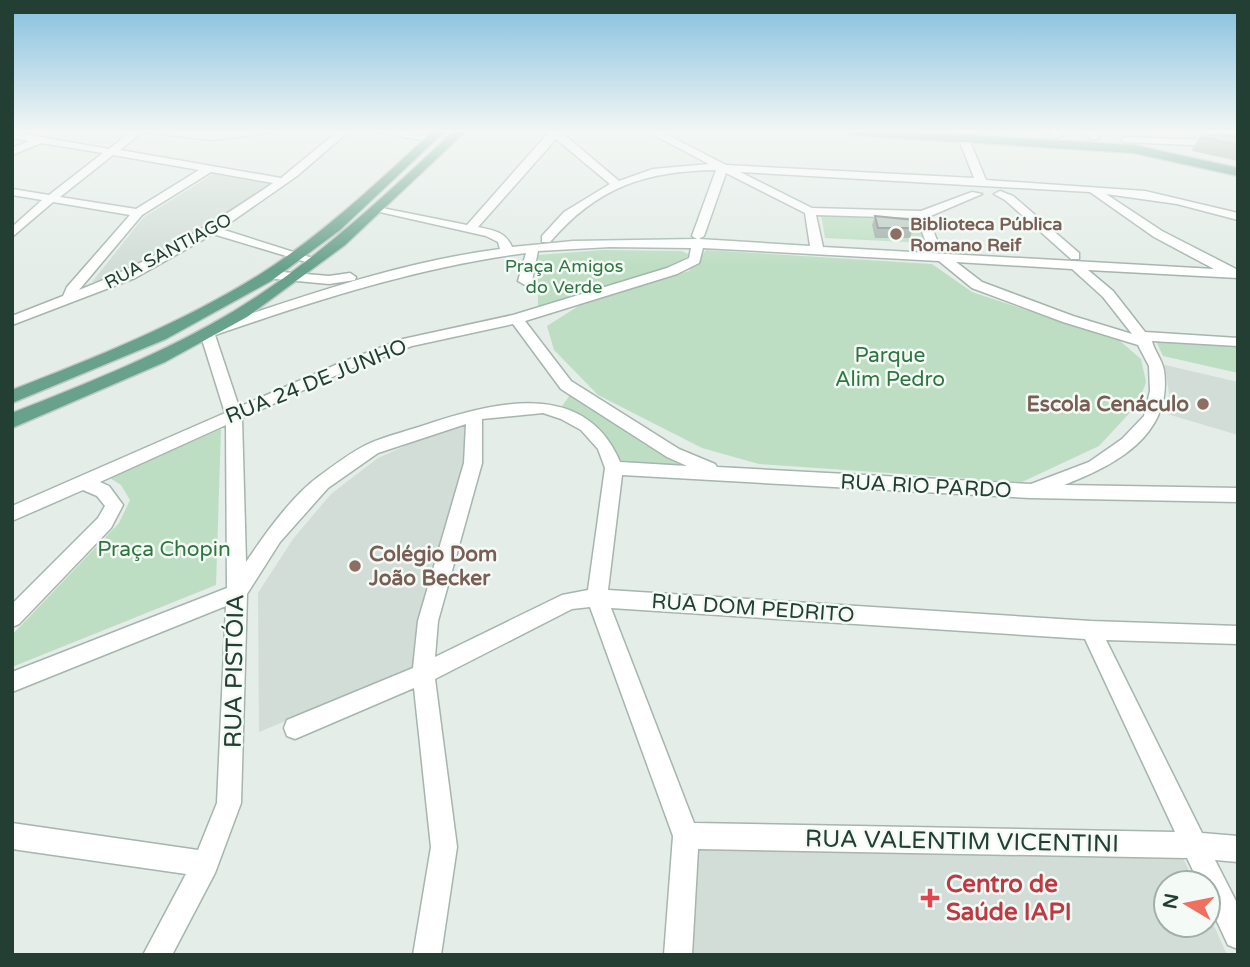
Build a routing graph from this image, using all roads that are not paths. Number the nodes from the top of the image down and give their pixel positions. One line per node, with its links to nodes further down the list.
1 (78, 177): 19 (street)
2 (195, 177): 22 (street)
3 (258, 177): 14 (street)
4 (287, 177): 14 (street, RUA SANTIAGO)
5 (388, 177): 35 (main road)
6 (412, 177): 20 (main road)
7 (516, 177): 25 (street)
8 (605, 177): 15 (street)
9 (638, 177): 15 (street)
10 (719, 177): 30 (street)
11 (741, 177): 21 (street)
12 (861, 177): 16 (street)
13 (978, 177): 16 (street)
14 (282, 181): 26 (street, RUA SANTIAGO)
15 (614, 185): 28 (street)
16 (981, 185): 17 (street); 23 (street); 37 (street)
17 (1093, 190): 24 (street); 38 (street)
18 (12, 192): 19 (street)
19 (49, 200): 22 (street); 27 (street)
20 (377, 210): 25 (street); 36 (main road)
21 (810, 211): 23 (street); 31 (street)
22 (138, 213): 43 (street)
23 (922, 215): 34 (street)
24 (1238, 217)
25 (470, 229): 32 (street)
26 (212, 230): 35 (street); 43 (street, RUA SANTIAGO)
27 (12, 233)
28 (546, 239): 29 (street); 32 (street)
29 (671, 239): 30 (street); 33 (street)
30 (698, 239): 31 (street); 44 (street, RUA 24 DE JUNHO)
31 (817, 246): 34 (street)
32 (506, 248): 33 (street); 41 (street); 46 (street)
33 (533, 248): 42 (street)
34 (938, 253): 37 (street); 47 (street)
35 (298, 256): 36 (street); 40 (main road)
36 (316, 261): 41 (main road)
37 (1075, 261): 38 (street); 39 (street); 47 (street)
38 (1211, 263): 39 (street)
39 (1238, 272)
40 (270, 275): 41 (street); 49 (main road)
41 (294, 277): 46 (main road)
42 (525, 281)
43 (69, 300): 45 (street, RUA SANTIAGO)
44 (516, 319): 50 (street, RUA 24 DE JUNHO); 54 (street)
45 (12, 321)
46 (207, 333): 50 (street, RUA PISTÓIA); 52 (main road)
47 (1144, 339): 48 (street); 56 (street)
48 (1238, 342)
49 (12, 397)
50 (234, 415): 55 (street, RUA 24 DE JUNHO); 59 (street, RUA PISTÓIA)
51 (474, 415): 53 (street); 59 (street); 64 (street)
52 (12, 421)
53 (614, 468): 54 (street, RUA RIO PARDO); 60 (street)
54 (724, 474): 56 (street, RUA RIO PARDO)
55 (83, 482): 58 (street, RUA 24 DE JUNHO); 61 (street)
56 (1030, 491): 57 (street, RUA RIO PARDO)
57 (1238, 495)
58 (12, 514)
59 (237, 593): 65 (street); 71 (street, RUA PISTÓIA)
60 (597, 598): 62 (street, RUA DOM PEDRITO); 64 (street, RUA DOM PEDRITO); 68 (street)
61 (12, 618)
62 (1091, 629): 63 (street, RUA DOM PEDRITO); 69 (street)
63 (1238, 635)
64 (423, 674): 66 (street, RUA DOM PEDRITO); 74 (street)
65 (12, 682)
66 (295, 728)
67 (12, 836): 71 (street)
68 (686, 836): 69 (street, RUA VALENTIM VICENTINI); 75 (street)
69 (1195, 845): 70 (street, RUA VALENTIM VICENTINI); 72 (street)
70 (1238, 849)
71 (206, 864): 73 (street, RUA PISTÓIA)
72 (1238, 935)
73 (158, 955)
74 (428, 955)
75 (678, 955)

